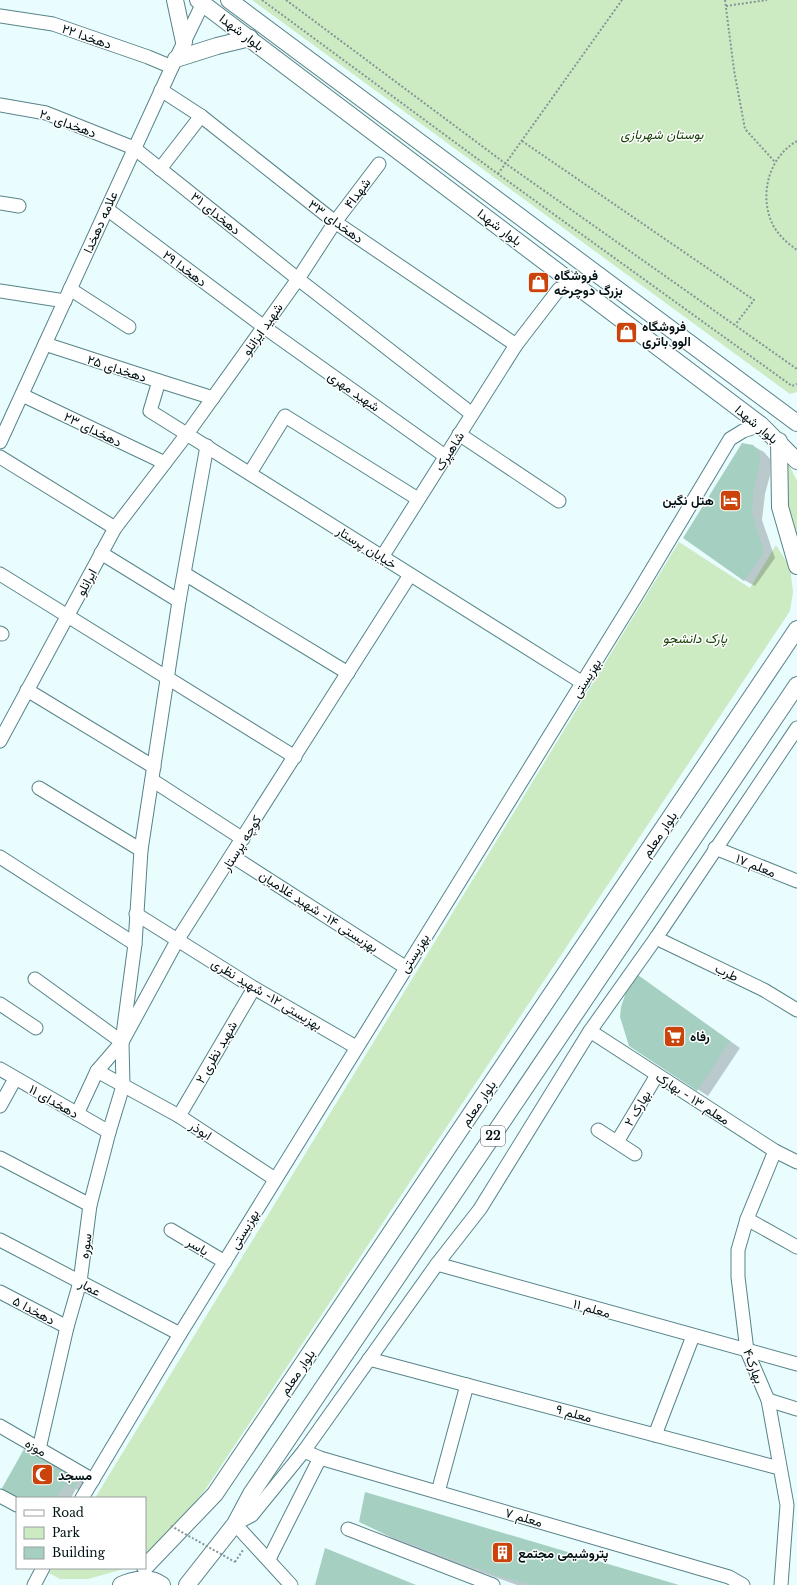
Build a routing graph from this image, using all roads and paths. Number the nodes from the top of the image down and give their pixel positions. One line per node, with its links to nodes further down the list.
1 (175, 0): 12 (main road)
2 (229, 0): 47 (main road, بلوار شهدا)
3 (262, 0): 24 (path)
4 (286, 0): 22 (path)
5 (622, 0): 17 (path)
6 (725, 0): 9 (path)
7 (767, 0): 9 (path)
8 (202, 1): 11 (main road, بلوار شهدا); 12 (street, علامه دهخدا)
9 (726, 6): 20 (path)
10 (0, 16): 13 (street, دهخدا ۲۲)
11 (250, 38): 13 (main road); 48 (main road, بلوار شهدا)
12 (184, 42): 13 (street, علامه دهخدا)
13 (174, 63): 14 (street, علامه دهخدا)
14 (161, 90): 16 (street, دهخدای ۳۳); 19 (street, علامه دهخدا)
15 (0, 105): 19 (street, دهخدای ۲۰)
16 (201, 116): 23 (street); 28 (street, دهخدای ۳۳)
17 (522, 141): 22 (path); 35 (path)
18 (797, 141): 20 (path)
19 (134, 148): 23 (street, دهخدای ۳۱); 27 (street, علامه دهخدا)
20 (775, 162): 29 (path)
21 (379, 164): 28 (street, شهدا۴)
22 (506, 164): 24 (path); 35 (path)
23 (160, 168): 30 (street, دهخدای ۳۱)
24 (498, 174): 42 (path)
25 (0, 203): 26 (street)
26 (19, 206)
27 (106, 209): 31 (street, علامه دهخدا); 37 (street, دهخدا ۲۹)
28 (335, 222): 30 (street, شهید ایزانلو); 39 (street, دهخدای ۳۳)
29 (797, 250)
30 (298, 279): 37 (street, شهید ایزانلو); 46 (street, دهخدای ۳۱)
31 (70, 289): 34 (street, علامه دهخدا); 36 (street)
32 (559, 289): 39 (street, شاهپرک)
33 (0, 291): 34 (street)
34 (64, 301): 38 (street, علامه دهخدا)
35 (735, 325): 40 (path)
36 (129, 327)
37 (264, 327): 44 (street, شهید ایزانلو); 54 (street, شهید مهری)
38 (45, 344): 41 (street, دهخدای ۲۵); 43 (street, علامه دهخدا)
39 (516, 345): 46 (street, شاهپرک)
40 (797, 369)
41 (160, 382): 44 (street); 45 (street, دهخدای ۲۵)
42 (797, 384)
43 (22, 395): 52 (street, علامه دهخدا); 57 (street, دهخدای ۲۳)
44 (213, 398): 49 (street, شهید ایزانلو)
45 (150, 411): 49 (street, خیابان پرستار)
46 (472, 414): 50 (street, شاهپرک)
47 (795, 421)
48 (761, 426): 51 (main road, بلوار شهدا); 73 (street, بهزیستی)
49 (187, 434): 53 (street, خیابان پرستار); 57 (street, ایرانلو)
50 (459, 434): 54 (street, شاهپرک); 60 (street)
51 (779, 441): 56 (main road, بلوار شهدا); 64 (main road)
52 (0, 442)
53 (207, 446): 58 (street, خیابان پرستار); 66 (street, سوره)
54 (445, 456): 59 (street, شاهپرک)
55 (0, 457): 61 (street)
56 (797, 460)
57 (165, 463): 61 (street, ایرانلو)
58 (250, 474): 59 (street); 63 (street, خیابان پرستار)
59 (418, 499): 63 (street, شاهپرک)
60 (559, 501)
61 (115, 528): 62 (street, ایرانلو)
62 (101, 553): 68 (street); 69 (street, ایرانلو)
63 (382, 556): 67 (street, خیابان پرستار)
64 (797, 566)
65 (0, 574): 69 (street)
66 (185, 574): 68 (street, سوره); 71 (street)
67 (410, 574): 71 (street, کوچه پرستار); 73 (street, خیابان پرستار)
68 (179, 601): 72 (street, سوره)
69 (68, 615): 72 (street); 75 (street, ایرانلو)
70 (797, 628): 152 (main road, بلوار معلم)
71 (348, 673): 78 (street, کوچه پرستار)
72 (167, 679): 78 (street); 79 (street, سوره)
73 (583, 683): 92 (street, بهزیستی)
74 (797, 685): 147 (main road, 22)
75 (27, 690): 77 (street, ایرانلو); 79 (street)
76 (797, 728): 83 (street)
77 (0, 740)
78 (295, 757): 82 (street, کوچه پرستار)
79 (154, 767): 80 (street, سوره)
80 (152, 780): 82 (street); 84 (street, سوره)
81 (39, 788): 84 (street)
82 (243, 840): 85 (street, کوچه پرستار)
83 (715, 848): 87 (street, معلم ۱۷); 89 (street)
84 (141, 850): 88 (street, سوره)
85 (232, 856): 90 (street, کوچه پرستار); 92 (street, بهزیستی ۱۴- شهید غلامیان)
86 (0, 857): 91 (street)
87 (797, 881)
88 (136, 914): 90 (street, بهزیستی ۱۲- شهید نظری); 91 (street, سوره)
89 (656, 938): 96 (street, طرب); 98 (street)
90 (178, 939): 94 (street, بهزیستی ۱۲- شهید نظری); 99 (street, کوچه پرستار)
91 (135, 944): 99 (street, سوره)
92 (405, 968): 100 (street, بهزیستی)
93 (34, 979): 99 (street)
94 (254, 988): 100 (street, بهزیستی ۱۲- شهید نظری); 108 (street, شهید نظری ۲)
95 (0, 1004): 97 (street)
96 (797, 1010)
97 (36, 1028)
98 (590, 1031): 103 (street, معلم ۱۳ - بهارک); 123 (street)
99 (122, 1042): 102 (street, کوچه پرستار); 105 (street, سوره)
100 (356, 1047): 116 (street, بهزیستی)
101 (0, 1069): 104 (street, دهخدای ۱۱)
102 (97, 1071): 105 (street, ابوذر); 107 (street, کوچه پرستار)
103 (657, 1075): 111 (street, بهارک ۲); 112 (street, معلم ۱۳ - بهارک)
104 (15, 1079): 106 (street); 107 (street, دهخدای ۱۱)
105 (123, 1086): 108 (street, ابوذر); 110 (street, سوره)
106 (0, 1106)
107 (77, 1114): 110 (street, دهخدای ۱۱)
108 (179, 1116): 116 (street, ابوذر)
109 (598, 1130): 111 (street)
110 (109, 1132): 117 (street, سوره)
111 (617, 1142): 113 (street)
112 (775, 1151): 115 (street, معلم ۱۳ - بهارک); 118 (street, بهارک۴)
113 (635, 1154)
114 (0, 1158): 117 (street)
115 (797, 1162)
116 (275, 1178): 122 (street, بهزیستی)
117 (90, 1205): 124 (street, سوره)
118 (747, 1219): 121 (street); 129 (street, بهارک۴)
119 (171, 1230): 122 (street, یاسر)
120 (0, 1240): 124 (street, عمار)
121 (797, 1246)
122 (225, 1262): 127 (street, بهزیستی)
123 (437, 1264): 128 (street, معلم ۱۱); 130 (street)
124 (80, 1282): 126 (street, سوره); 127 (street, عمار)
125 (0, 1292): 126 (street, دهخدا ۵)
126 (67, 1327): 137 (street, سوره)
127 (180, 1334): 141 (street, بهزیستی)
128 (693, 1336): 129 (street, معلم ۱۱); 136 (street)
129 (747, 1351): 131 (street, معلم ۱۱); 133 (street, بهارک۴)
130 (369, 1359): 132 (street, معلم ۹); 138 (street)
131 (797, 1364)
132 (467, 1385): 136 (street, معلم ۹); 142 (street)
133 (768, 1400): 134 (street); 140 (street, بهارک۴)
134 (797, 1409)
135 (0, 1426): 137 (street, موزه)
136 (655, 1435): 140 (street, معلم ۹)
137 (39, 1449): 141 (street, موزه)
138 (304, 1452): 139 (street, معلم ۷); 147 (street)
139 (320, 1458): 142 (street, معلم ۷); 151 (street)
140 (779, 1468): 146 (street, بهارک۴)
141 (93, 1480): 144 (street, بهزیستی)
142 (438, 1492): 160 (street, معلم ۷)
143 (0, 1496): 145 (street)
144 (83, 1497)
145 (16, 1504)
146 (792, 1506): 161 (street, بهارک۴)
147 (235, 1524): 151 (street); 157 (main road, 22)
148 (172, 1526): 150 (path, bridge)
149 (348, 1529): 159 (street)
150 (244, 1547)
151 (269, 1559): 158 (street)
152 (146, 1565)
153 (42, 1569): 155 (street)
154 (136, 1575): 156 (main road)
155 (34, 1585)
156 (162, 1585)
157 (187, 1585)
158 (291, 1585)
159 (493, 1585)
160 (743, 1585)
161 (781, 1585)

